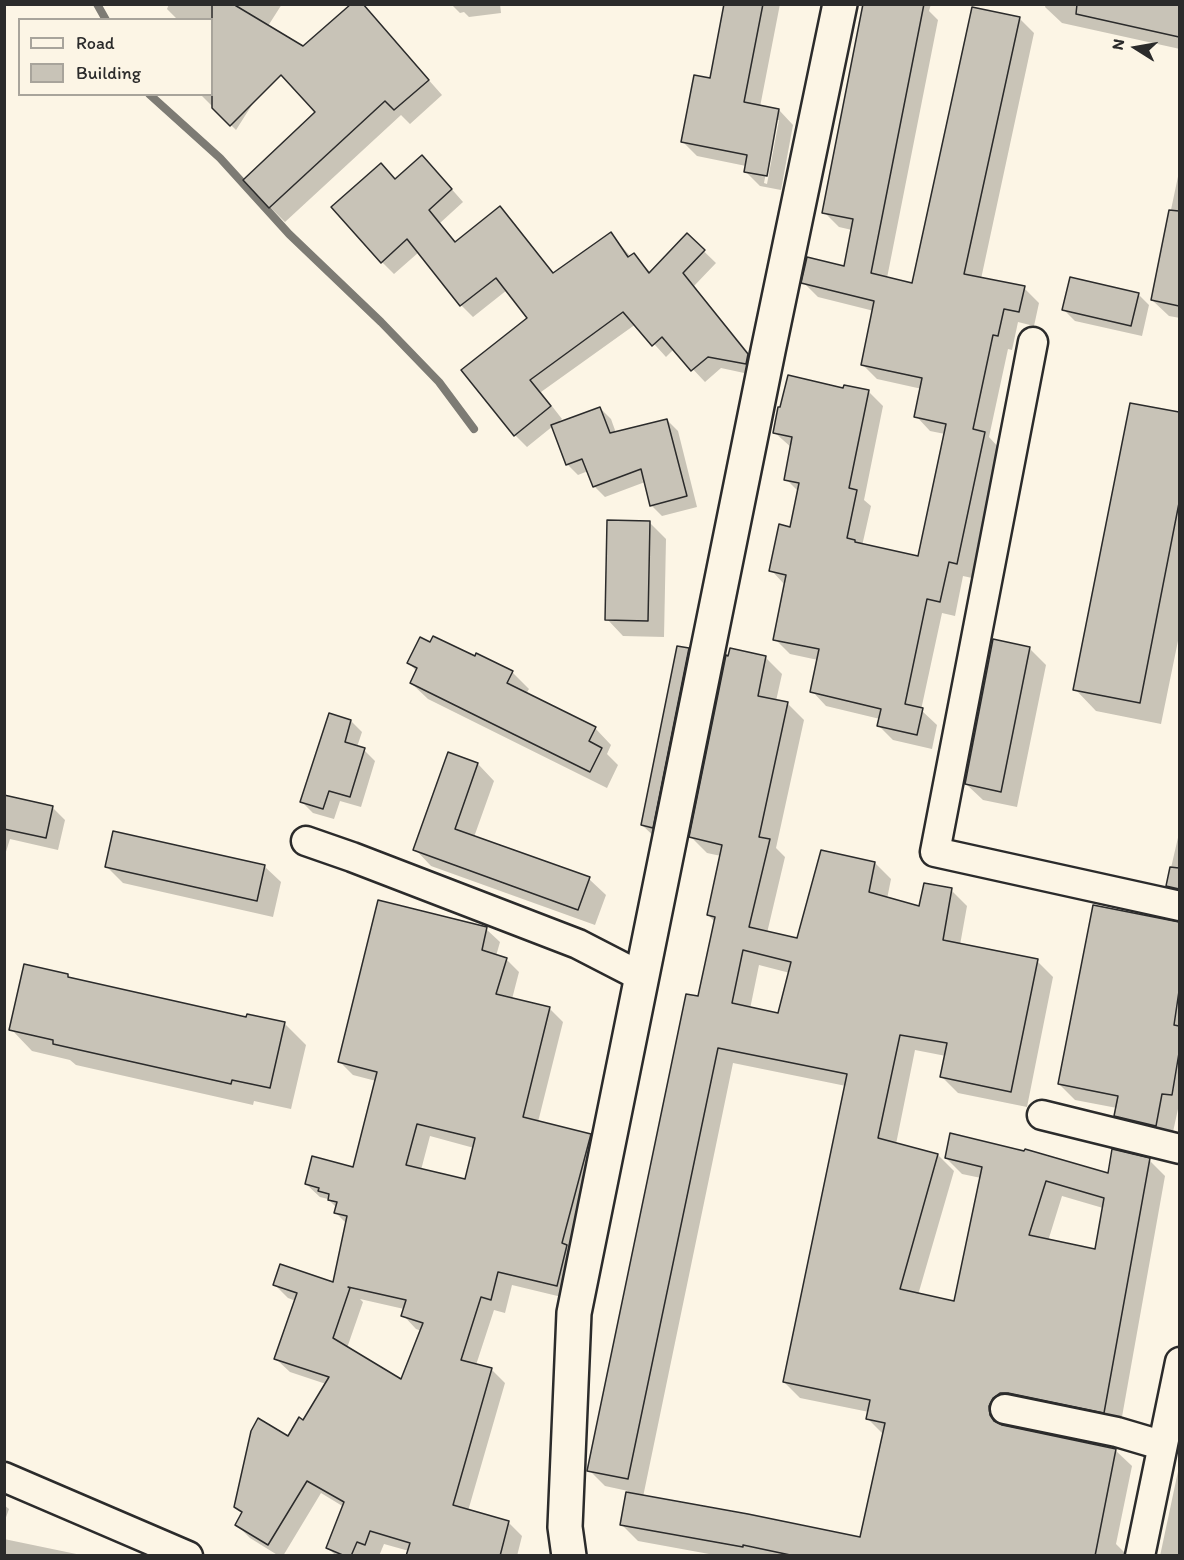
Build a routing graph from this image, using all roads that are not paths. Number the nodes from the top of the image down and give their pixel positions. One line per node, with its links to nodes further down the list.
1 (840, 4): 5 (street)
2 (1033, 342): 4 (street)
3 (306, 842): 5 (street)
4 (1179, 906)
5 (642, 977): 13 (street)
6 (1042, 1115): 7 (street)
7 (1179, 1149)
8 (1179, 1362): 10 (street)
9 (1005, 1409): 10 (street)
10 (1161, 1445): 14 (street)
11 (4, 1477): 12 (street)
12 (188, 1556)
13 (569, 1556)
14 (1140, 1556)

